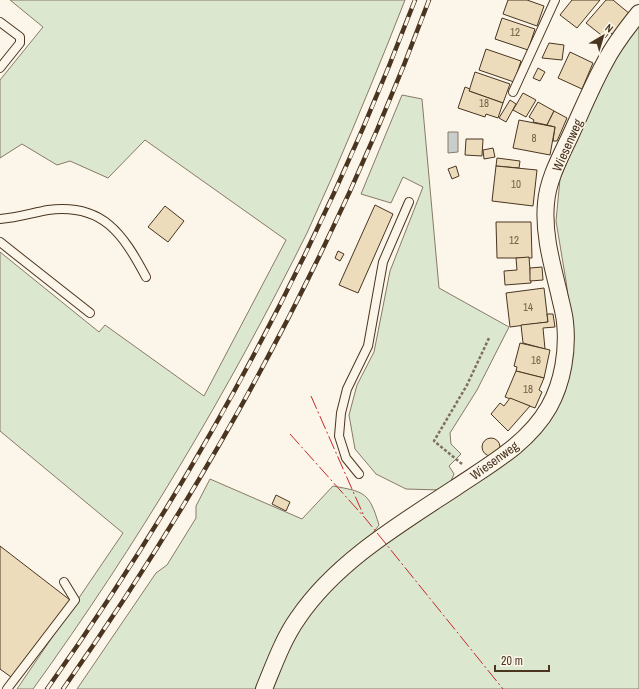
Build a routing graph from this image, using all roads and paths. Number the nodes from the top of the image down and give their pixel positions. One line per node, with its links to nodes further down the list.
1 (555, 0): 5 (lane)
2 (639, 13): 13 (street, Wiesenweg)
3 (0, 22): 4 (lane)
4 (0, 68)
5 (513, 92)
6 (409, 202): 12 (lane)
7 (0, 219): 9 (lane)
8 (0, 242): 10 (lane)
9 (146, 277)
10 (90, 313)
11 (489, 338): 13 (path)
12 (359, 474)
13 (476, 474): 16 (street, Wiesenweg)
14 (64, 582): 15 (lane)
15 (7, 689)
16 (264, 689)

